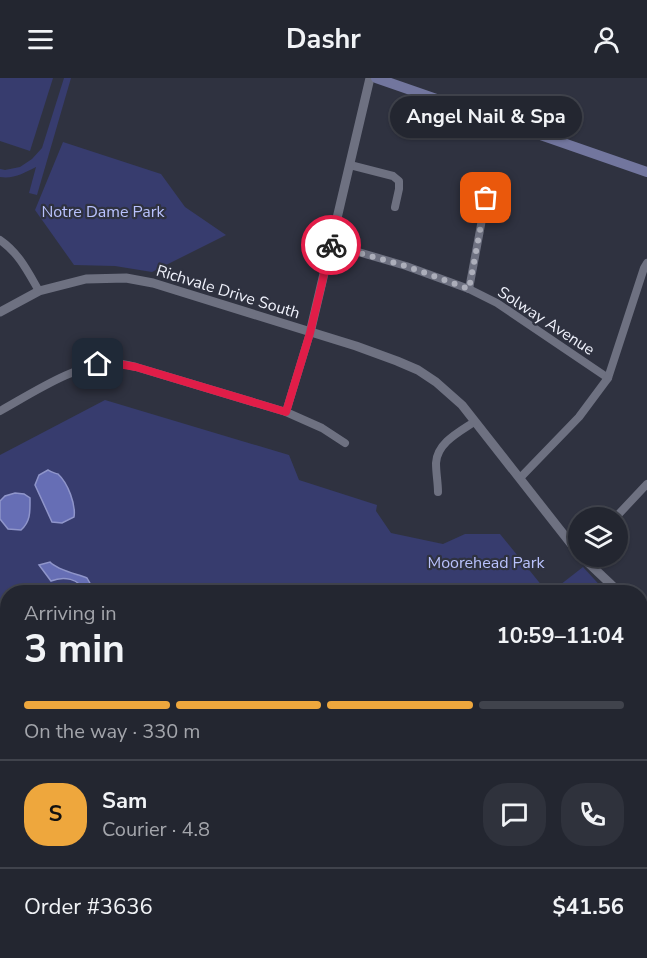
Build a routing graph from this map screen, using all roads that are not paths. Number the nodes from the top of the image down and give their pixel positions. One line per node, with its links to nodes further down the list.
1 (370, 78): 3 (street)
2 (376, 78): 4 (main road)
3 (350, 165): 6 (street); 8 (street)
4 (647, 172)
5 (486, 198): 10 (street)
6 (395, 207)
7 (0, 240): 11 (street)
8 (331, 244): 10 (street, Solway Avenue); 13 (street)
9 (647, 263): 14 (street)
10 (469, 289): 14 (street, Solway Avenue)
11 (39, 291): 12 (street, Richvale Drive South); 13 (street, Richvale Drive South)
12 (0, 312)
13 (310, 333): 16 (street); 17 (street, Richvale Drive South)
14 (608, 378): 19 (street)
15 (0, 411): 16 (street)
16 (286, 412): 18 (street)
17 (474, 422): 19 (street, Richvale Drive South); 21 (street)
18 (345, 443)
19 (520, 478): 23 (street, Richvale Drive South)
20 (647, 484): 22 (street)
21 (438, 492)
22 (625, 507)
23 (568, 540)
24 (593, 567): 25 (street, Richvale Drive South)
25 (612, 585)

